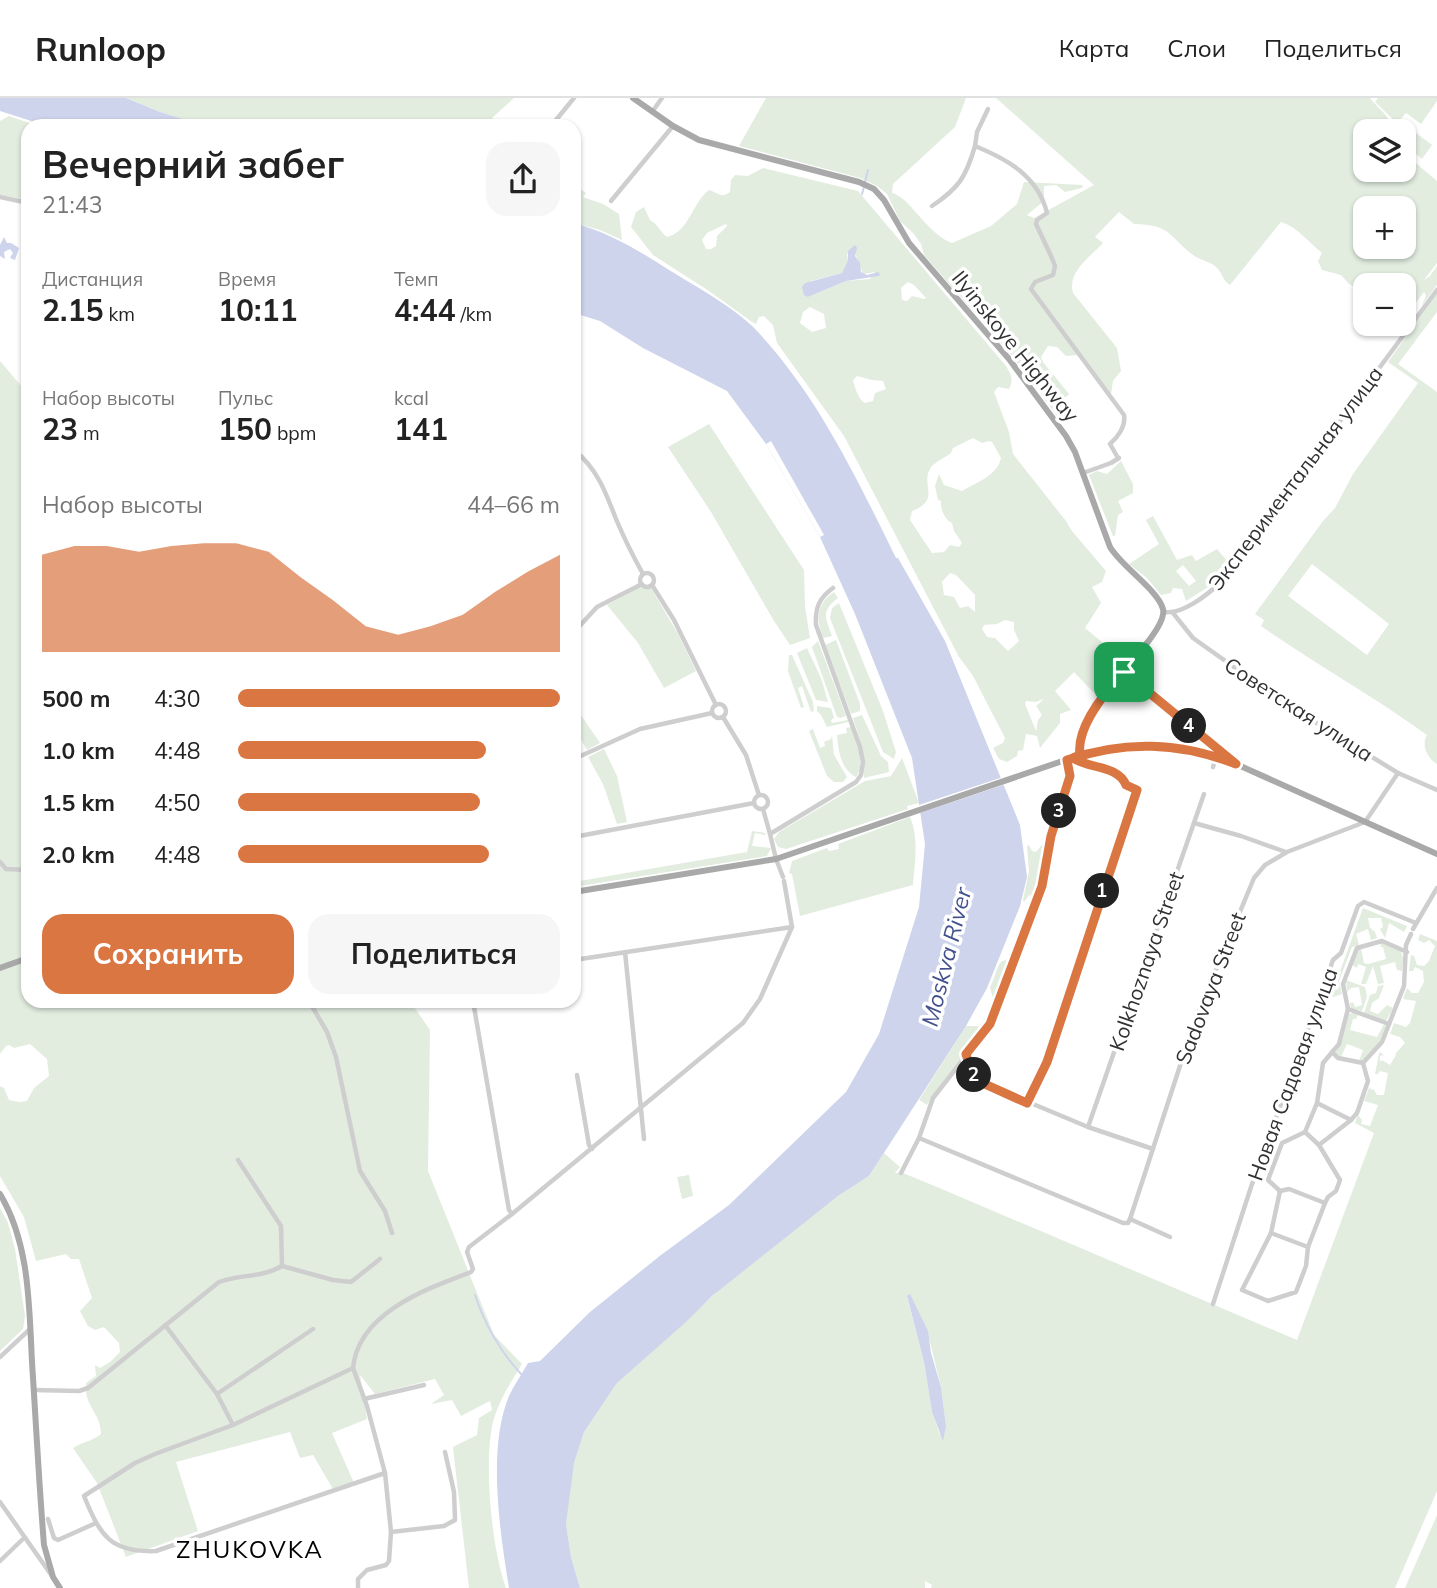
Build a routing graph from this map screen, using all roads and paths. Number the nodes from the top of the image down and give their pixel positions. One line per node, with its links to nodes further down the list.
1 (574, 98): 6 (street)
2 (633, 98): 5 (main road, Ilyinskoye Highway)
3 (662, 98): 5 (street)
4 (988, 109): 8 (street)
5 (652, 111): 7 (main road, Ilyinskoye Highway)
6 (557, 119)
7 (673, 126): 10 (street); 15 (main road, Ilyinskoye Highway)
8 (975, 146): 12 (street); 15 (street)
9 (0, 197): 11 (street)
10 (611, 201)
11 (21, 202)
12 (932, 206)
13 (1437, 290): 21 (street, Экспериментальная улица)
14 (581, 456): 16 (street)
15 (1083, 473): 20 (main road, Ilyinskoye Highway)
16 (643, 574): 17 (street); 18 (street)
17 (642, 584): 18 (street); 22 (street)
18 (652, 585): 24 (street)
19 (833, 588): 40 (street)
20 (1164, 612): 21 (street, Экспериментальная улица); 23 (main road)
21 (1173, 612): 32 (street, Советская улица)
22 (581, 624)
23 (1124, 672): 29 (main road); 30 (main road)
24 (716, 705): 25 (street); 26 (street)
25 (712, 713): 26 (street); 28 (street)
26 (723, 717): 35 (street)
27 (1216, 756): 29 (main road); 30 (main road); 31 (street)
28 (581, 757)
29 (1074, 758): 44 (main road); 61 (street); 64 (street)
30 (1236, 764): 38 (main road)
31 (1213, 767)
32 (1398, 773): 33 (street, Советская улица); 38 (street)
33 (1437, 790)
34 (1204, 794): 39 (street, Kolkhoznaya Street)
35 (759, 795): 36 (street); 37 (street)
36 (754, 803): 37 (street); 41 (street)
37 (763, 808): 40 (street)
38 (1365, 822): 42 (street, Sadovaya Street); 43 (main road)
39 (1194, 823): 42 (street); 68 (street, Kolkhoznaya Street)
40 (770, 834): 44 (street)
41 (581, 835)
42 (1287, 852): 74 (street, Sadovaya Street)
43 (1437, 854)
44 (776, 859): 48 (main road); 49 (street)
45 (0, 862): 46 (street)
46 (21, 870)
47 (1437, 888): 50 (street)
48 (581, 891)
49 (792, 927): 51 (street); 66 (street)
50 (1413, 929): 52 (street); 88 (street, Новая Садовая улица)
51 (625, 952): 53 (street); 66 (street)
52 (1407, 952): 58 (street); 59 (street)
53 (581, 959)
54 (21, 960): 55 (main road)
55 (0, 968)
56 (313, 1008): 82 (street)
57 (474, 1008): 80 (street)
58 (1348, 1009): 59 (street); 60 (street)
59 (1389, 1024): 62 (street)
60 (1332, 1052): 62 (street); 65 (street)
61 (966, 1054): 64 (street); 70 (street)
62 (1363, 1063): 67 (street)
63 (577, 1075): 73 (street)
64 (1027, 1103): 68 (street)
65 (1317, 1103): 67 (street); 69 (street)
66 (640, 1108): 71 (street); 73 (street)
67 (1352, 1120): 72 (street)
68 (1088, 1127): 74 (street)
69 (1305, 1132): 72 (street); 77 (street)
70 (919, 1138): 76 (street); 81 (street)
71 (644, 1139)
72 (1319, 1145): 79 (street)
73 (592, 1149): 80 (street)
74 (1153, 1149): 81 (street, Sadovaya Street)
75 (238, 1160): 87 (street)
76 (901, 1172)
77 (1280, 1191): 79 (street); 83 (street)
78 (0, 1194): 90 (main road)
79 (1325, 1203): 85 (street)
80 (512, 1214): 93 (street)
81 (1130, 1219): 84 (street)
82 (392, 1233)
83 (1271, 1233): 85 (street); 85 (street)
84 (1170, 1237)
85 (1308, 1247)
86 (380, 1259): 87 (street)
87 (282, 1266): 89 (street)
88 (1213, 1304)
89 (165, 1325): 95 (street); 96 (street)
90 (30, 1329): 92 (street); 95 (main road)
91 (313, 1329): 96 (street)
92 (0, 1357)
93 (353, 1368): 97 (street); 98 (street)
94 (424, 1385): 97 (street)
95 (34, 1390): 103 (main road)
96 (217, 1394): 98 (street)
97 (364, 1399): 100 (street)
98 (233, 1425): 102 (street)
99 (445, 1452): 104 (street)
100 (385, 1473): 102 (street); 104 (street)
101 (0, 1502): 105 (street)
102 (96, 1523): 103 (street)
103 (42, 1527): 107 (main road)
104 (391, 1532): 109 (street)
105 (24, 1538): 106 (street); 107 (street)
106 (0, 1560)
107 (53, 1577): 108 (main road)
108 (60, 1588)
109 (358, 1588)

